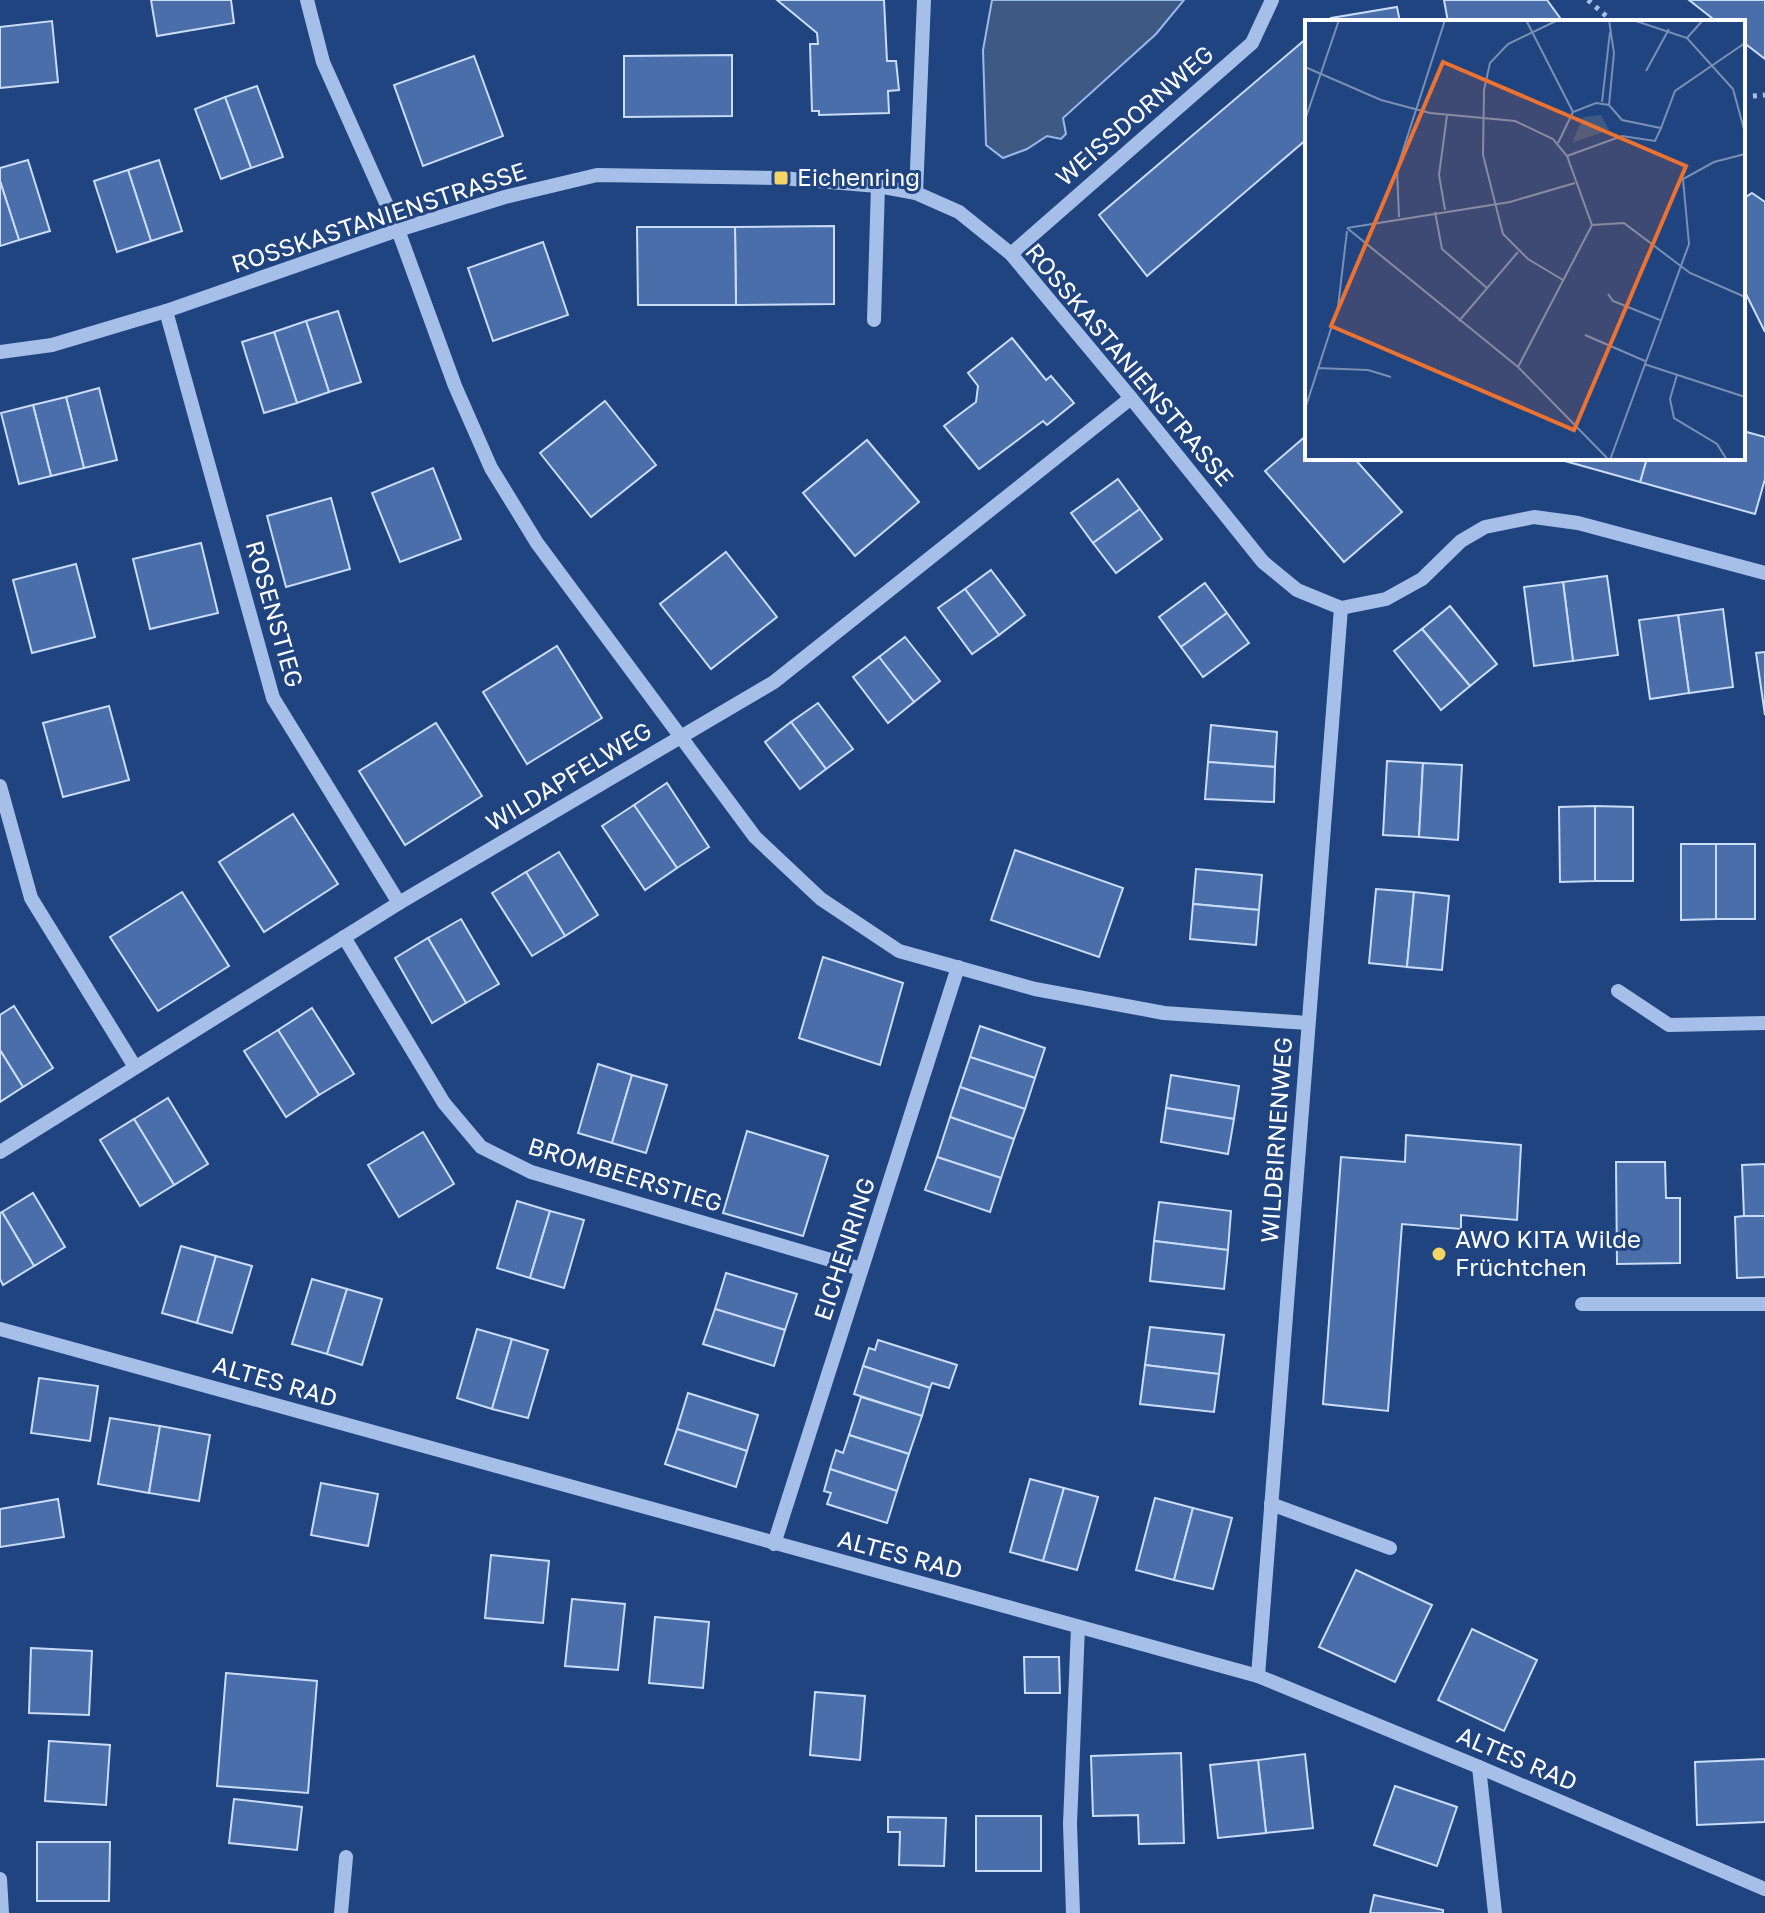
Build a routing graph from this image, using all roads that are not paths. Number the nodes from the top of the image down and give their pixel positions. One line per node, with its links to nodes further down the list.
1 (307, 0): 6 (street)
2 (924, 0): 5 (street)
3 (1272, 0): 7 (street, WEISSDORNWEG)
4 (878, 186): 5 (street, ROSSKASTANIENSTRASSE); 6 (street, ROSSKASTANIENSTRASSE); 9 (street)
5 (916, 193): 7 (street, ROSSKASTANIENSTRASSE)
6 (398, 230): 8 (street, ROSSKASTANIENSTRASSE); 14 (street)
7 (1011, 254): 11 (street, ROSSKASTANIENSTRASSE)
8 (166, 311): 10 (street, ROSSKASTANIENSTRASSE); 16 (street, ROSENSTIEG)
9 (874, 320)
10 (0, 352)
11 (1131, 398): 13 (street, ROSSKASTANIENSTRASSE); 14 (street, WILDAPFELWEG)
12 (1765, 573): 13 (street)
13 (1341, 608): 20 (street, WILDBIRNENWEG)
14 (680, 736): 16 (street, WILDAPFELWEG); 18 (street)
15 (0, 786): 22 (street)
16 (399, 903): 17 (street, WILDAPFELWEG)
17 (344, 937): 22 (street, WILDAPFELWEG); 24 (street, BROMBEERSTIEG)
18 (958, 967): 20 (street); 24 (street, EICHENRING)
19 (1618, 991): 21 (street)
20 (1308, 1023): 28 (street, WILDBIRNENWEG)
21 (1765, 1023)
22 (135, 1067): 23 (street, WILDAPFELWEG)
23 (0, 1152)
24 (861, 1269): 29 (street, EICHENRING)
25 (1582, 1304): 26 (street)
26 (1765, 1304)
27 (0, 1329): 29 (street, ALTES RAD)
28 (1271, 1504): 30 (street); 32 (street, WILDBIRNENWEG)
29 (774, 1544): 31 (street, ALTES RAD)
30 (1390, 1548)
31 (1078, 1627): 32 (street, ALTES RAD); 39 (street)
32 (1258, 1676): 33 (street, ALTES RAD)
33 (1479, 1767): 36 (street, ALTES RAD); 40 (street)
34 (346, 1857): 38 (street)
35 (0, 1879): 37 (street)
36 (1765, 1889)
37 (2, 1913)
38 (341, 1913)
39 (1073, 1913)
40 (1495, 1913)

